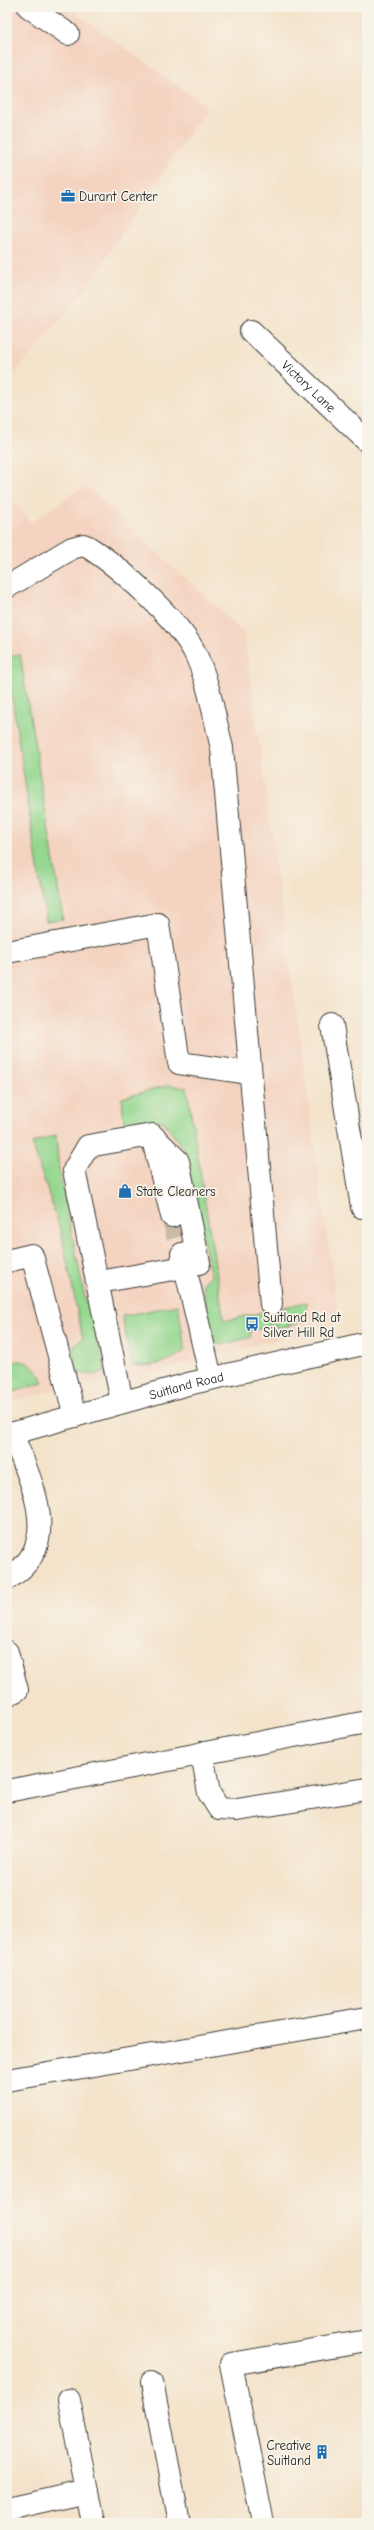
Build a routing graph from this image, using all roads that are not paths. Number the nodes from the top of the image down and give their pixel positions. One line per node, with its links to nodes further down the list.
1 (29, 7): 2 (main road)
2 (68, 34)
3 (251, 331): 4 (main road, Victory Lane)
4 (367, 441)
5 (7, 586): 8 (main road)
6 (7, 952): 8 (main road)
7 (332, 1026): 10 (main road)
8 (250, 1073): 15 (main road)
9 (152, 1135): 11 (main road); 13 (main road); 14 (main road)
10 (367, 1206)
11 (172, 1216)
12 (7, 1261): 19 (main road)
13 (184, 1261): 14 (main road); 17 (main road)
14 (99, 1282): 18 (main road)
15 (271, 1304)
16 (367, 1343): 17 (main road, Suitland Road)
17 (211, 1378): 18 (main road, Suitland Road)
18 (122, 1402): 19 (main road, Suitland Road)
19 (75, 1416): 20 (main road, Suitland Road)
20 (9, 1434): 21 (main road)
21 (7, 1579)
22 (7, 1652): 23 (main road)
23 (7, 1695)
24 (367, 1722): 25 (main road)
25 (202, 1753): 26 (main road); 27 (main road)
26 (367, 1789)
27 (7, 1791)
28 (367, 2018): 29 (main road)
29 (7, 2080)
30 (367, 2341): 37 (main road)
31 (152, 2382): 36 (main road)
32 (69, 2400): 33 (main road)
33 (87, 2491): 34 (main road); 35 (main road)
34 (7, 2509)
35 (93, 2523)
36 (179, 2523)
37 (263, 2523)

